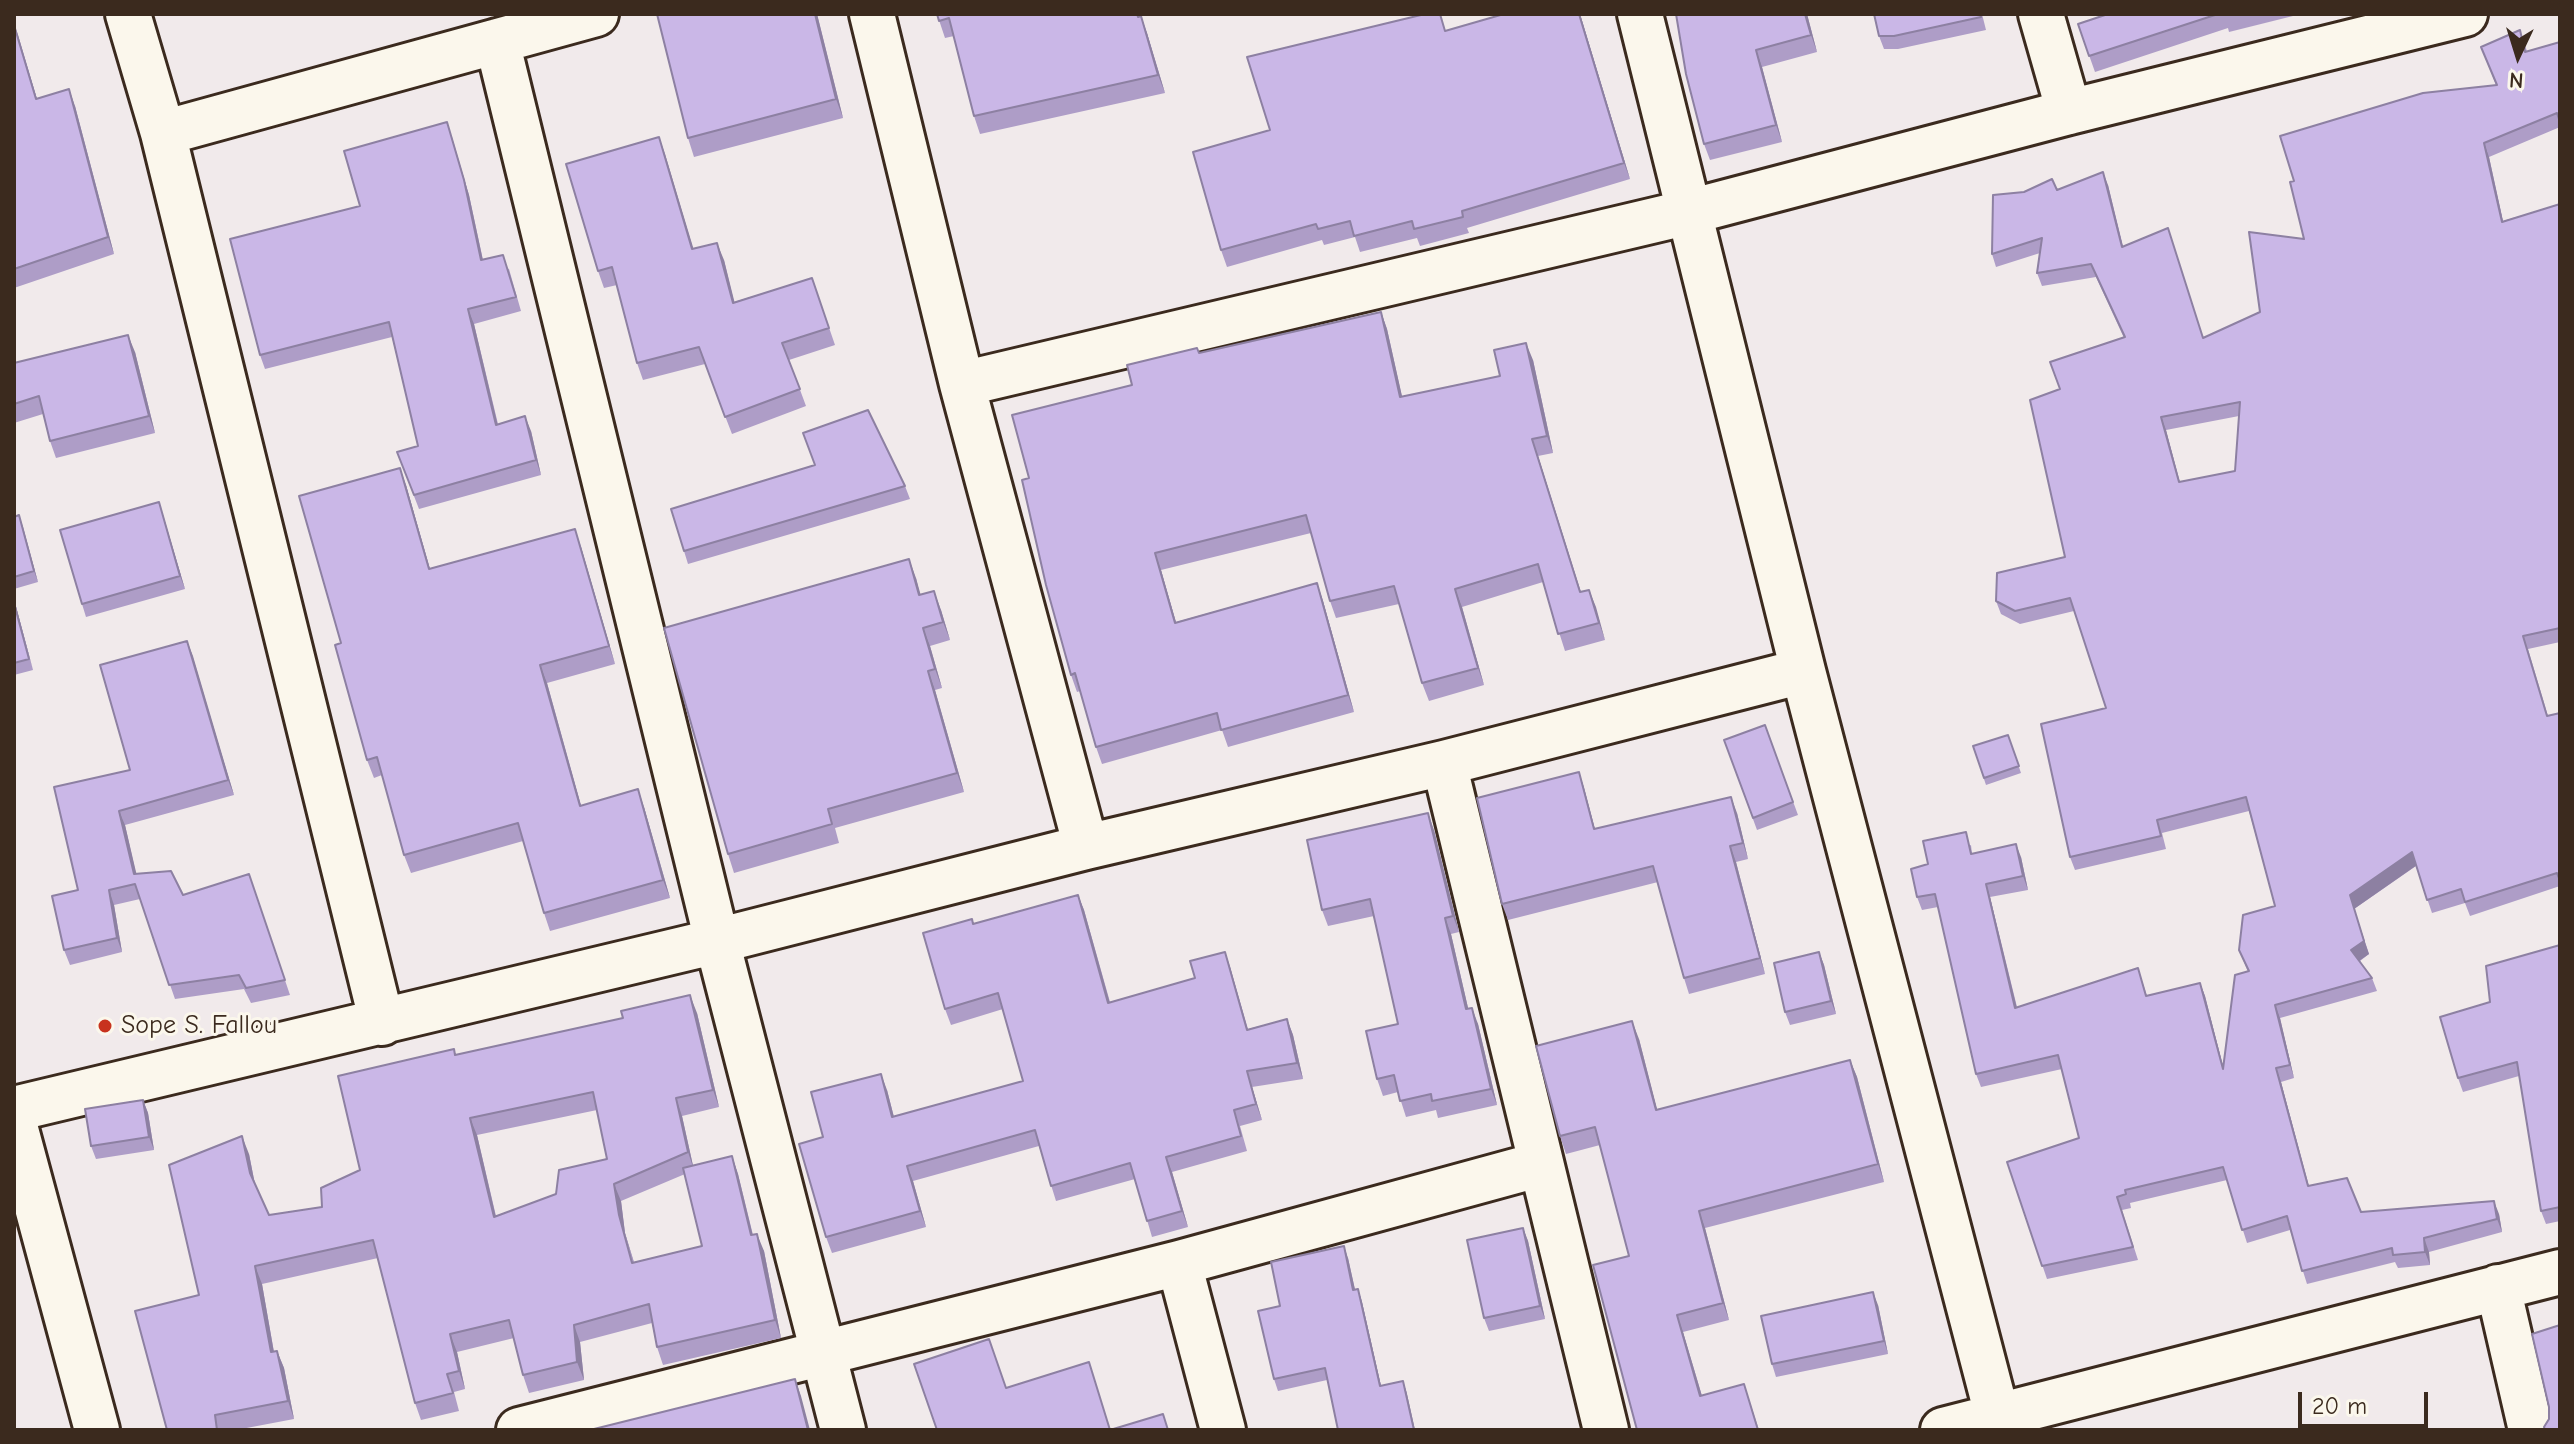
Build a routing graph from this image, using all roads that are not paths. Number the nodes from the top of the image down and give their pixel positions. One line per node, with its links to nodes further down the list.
1 (128, 14): 10 (street)
2 (596, 14): 8 (street)
3 (872, 14): 12 (street)
4 (1640, 14): 11 (street)
5 (2041, 14): 9 (street)
6 (2465, 14): 7 (street)
7 (2385, 24): 9 (street)
8 (497, 41): 10 (street); 16 (street)
9 (2069, 112): 11 (street)
10 (163, 133): 17 (street)
11 (1689, 212): 12 (street); 13 (street)
12 (962, 384): 15 (street)
13 (1803, 671): 14 (street); 25 (street)
14 (1444, 763): 15 (street); 20 (street)
15 (1086, 847): 16 (street)
16 (717, 941): 17 (street); 24 (street)
17 (382, 1023): 18 (street)
18 (14, 1109)
19 (14, 1122): 26 (street)
20 (1541, 1164): 21 (street); 30 (street)
21 (1179, 1263): 24 (street); 29 (street)
22 (2560, 1272): 23 (street)
23 (2498, 1287): 25 (street); 32 (street)
24 (824, 1354): 27 (street); 28 (street)
25 (2000, 1422): 31 (street)
26 (97, 1430)
27 (519, 1430)
28 (843, 1430)
29 (1223, 1430)
30 (1606, 1430)
31 (1943, 1430)
32 (2531, 1430)

